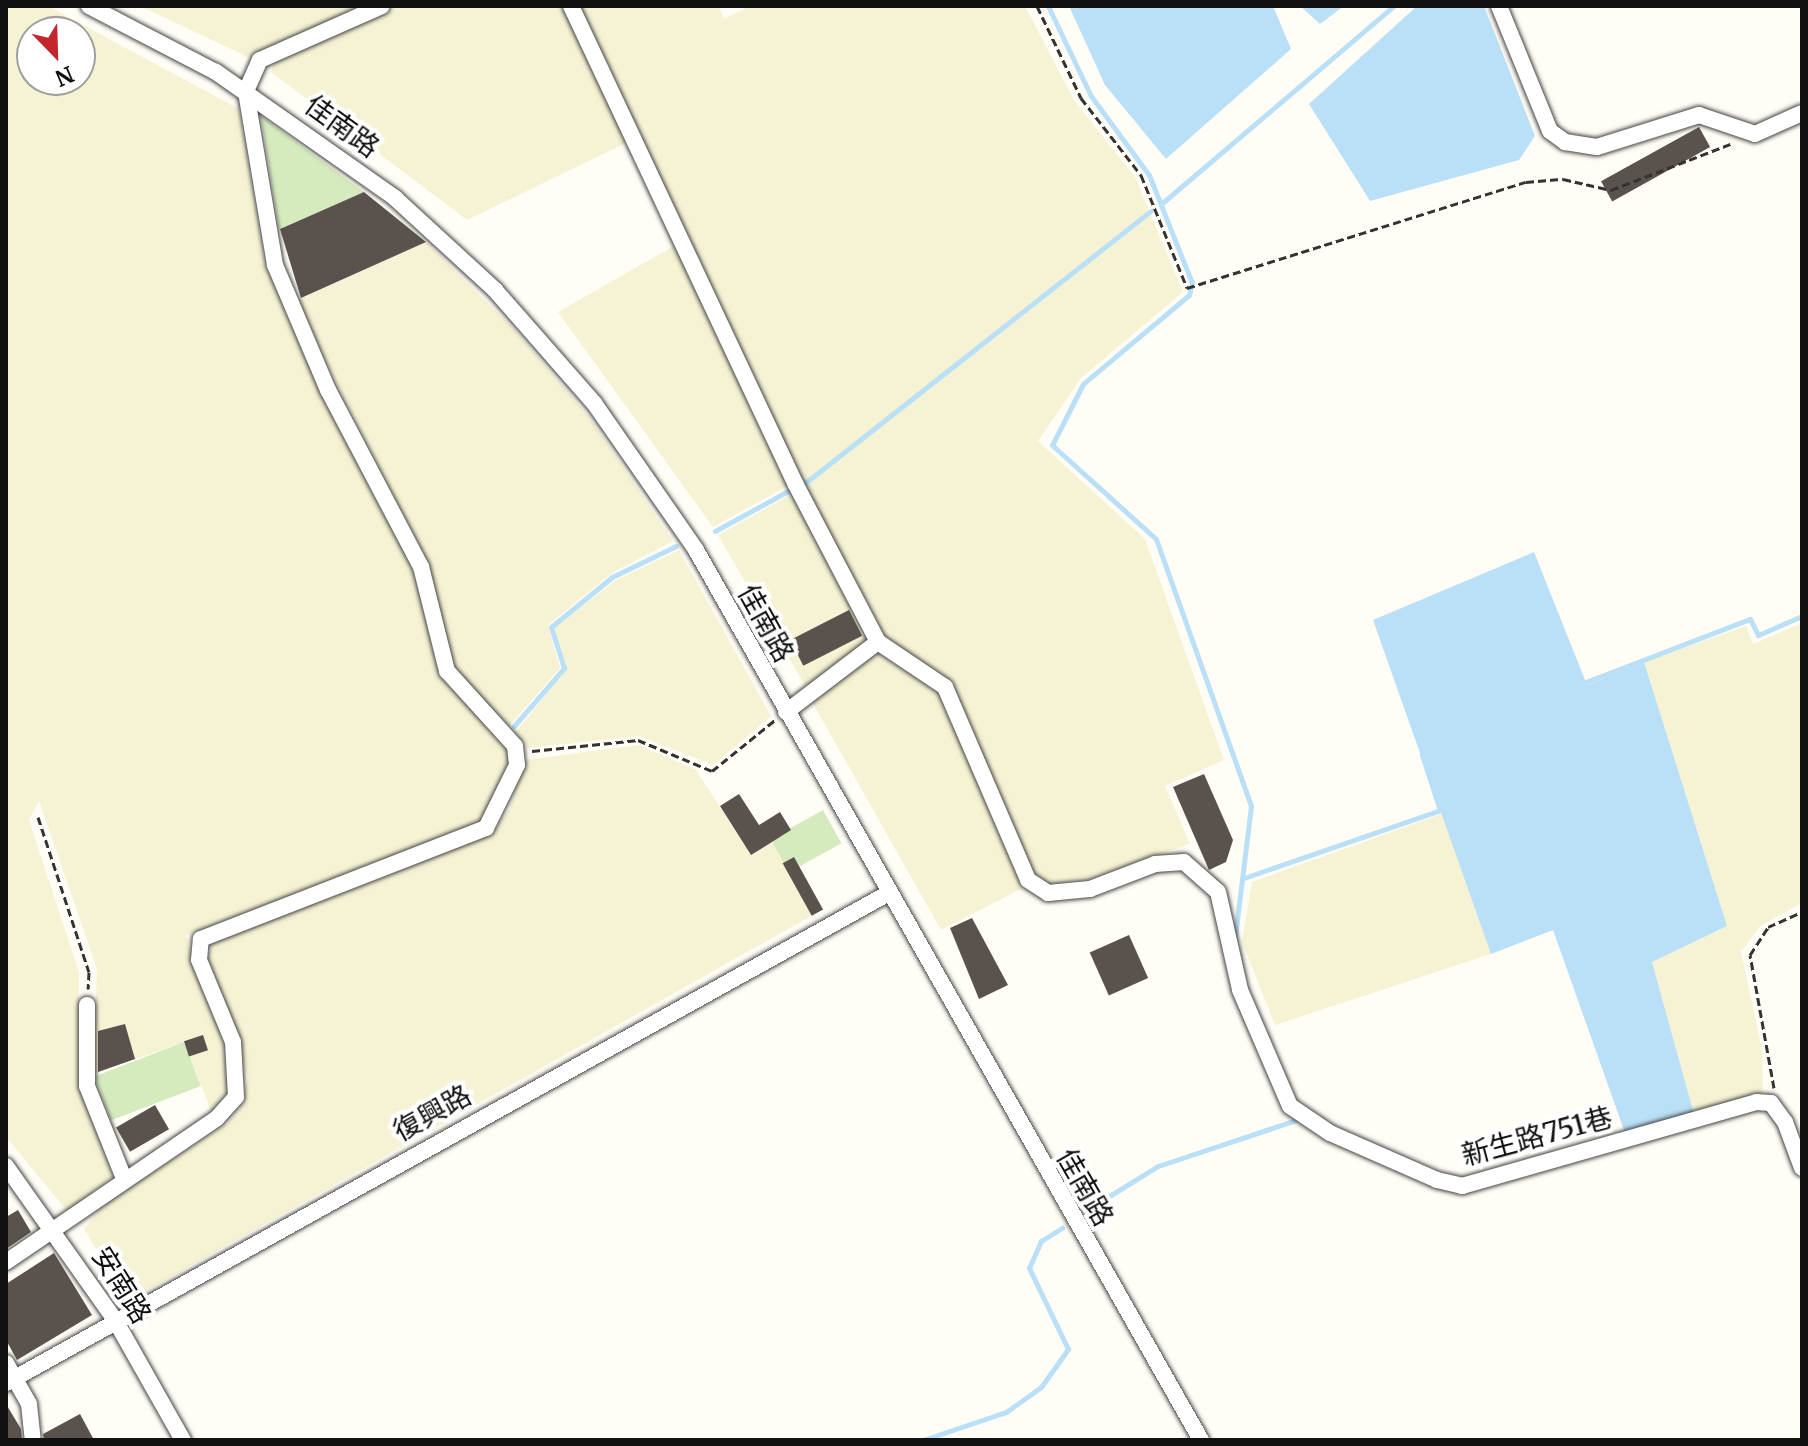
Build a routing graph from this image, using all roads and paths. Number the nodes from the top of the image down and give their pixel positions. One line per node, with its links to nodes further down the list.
1 (89, 6): 6 (street, 佳南路)
2 (382, 6): 6 (street)
3 (571, 6): 9 (street)
4 (1037, 6): 8 (path)
5 (1499, 6): 8 (street)
6 (246, 91): 10 (street, 佳南路); 11 (street)
7 (1802, 113): 8 (street)
8 (1755, 134)
9 (878, 642): 10 (street); 16 (street, 新生路751巷)
10 (786, 712): 11 (path); 13 (street, 佳南路)
11 (516, 754): 19 (street)
12 (38, 817): 15 (path)
13 (887, 894): 22 (street, 復興路); 26 (street, 佳南路)
14 (1802, 912): 16 (path)
15 (87, 1005): 19 (street)
16 (1771, 1103): 18 (street)
17 (6, 1166): 20 (street, 安南路)
18 (1802, 1168)
19 (125, 1181): 20 (street)
20 (57, 1232): 21 (street); 22 (street, 安南路)
21 (6, 1262)
22 (115, 1320): 23 (street, 復興路); 25 (street, 安南路)
23 (9, 1375): 24 (street)
24 (33, 1440)
25 (183, 1440)
26 (1201, 1440)

